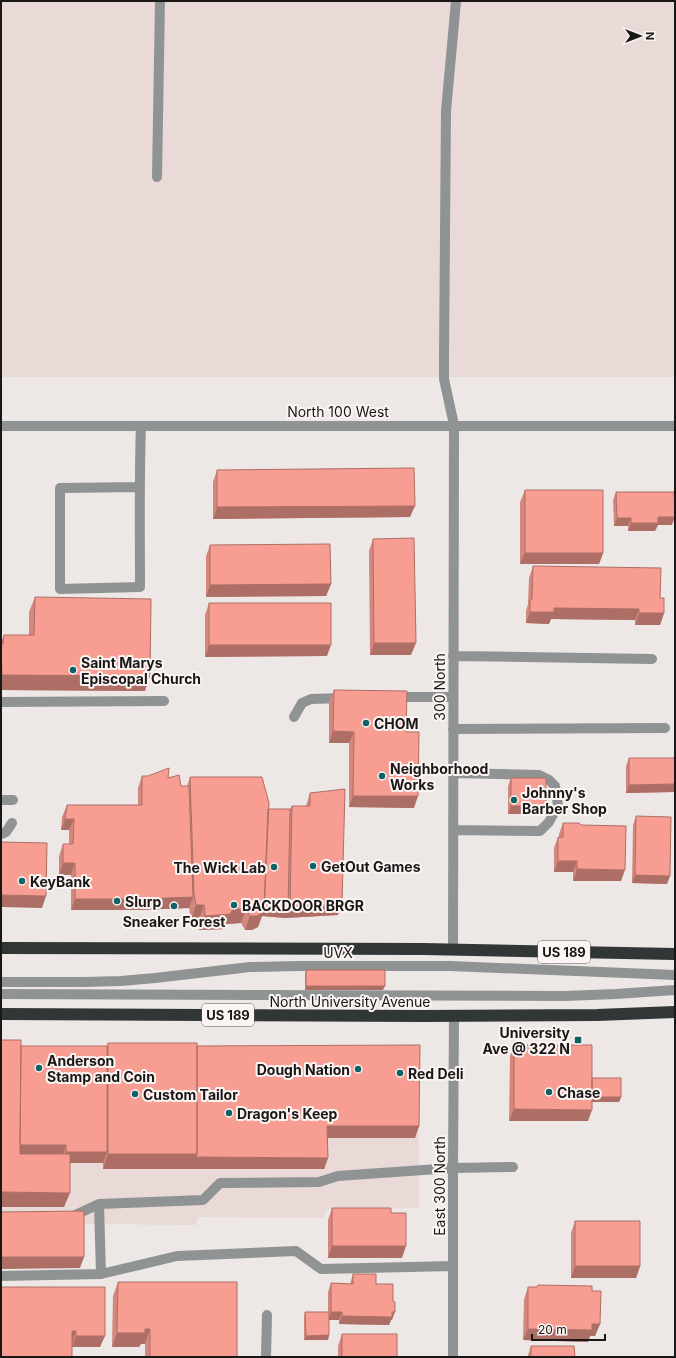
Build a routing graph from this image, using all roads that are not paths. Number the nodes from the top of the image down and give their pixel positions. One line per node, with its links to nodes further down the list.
1 (160, 1): 3 (street)
2 (456, 1): 4 (street, 300 North)
3 (157, 177)
4 (454, 425): 6 (street, North 100 West); 7 (street, North 100 West); 9 (street, 300 North)
5 (1, 426): 6 (street, North 100 West)
6 (142, 426): 8 (street)
7 (675, 426)
8 (140, 487): 8 (street)
9 (453, 656): 10 (street); 12 (street, 300 North)
10 (652, 659)
11 (385, 697): 12 (street)
12 (453, 697): 18 (street, 300 North)
13 (353, 698): 16 (street)
14 (164, 701): 15 (street)
15 (1, 702)
16 (294, 717)
17 (665, 728): 18 (street)
18 (453, 729): 19 (street, 300 North)
19 (453, 773): 23 (street, 300 North); 23 (street)
20 (1, 800): 21 (street)
21 (13, 800)
22 (12, 823): 24 (street)
23 (453, 830): 26 (street, 300 North)
24 (1, 834)
25 (1, 948): 26 (highway, US 189)
26 (453, 950): 27 (highway, US 189)
27 (675, 954)
28 (675, 975): 29 (street, UVX)
29 (1, 982)
30 (675, 990): 31 (street)
31 (1, 994)
32 (675, 1012): 34 (highway, North University Avenue / US 189)
33 (1, 1014): 34 (highway, North University Avenue / US 189)
34 (454, 1016): 36 (street, East 300 North)
35 (513, 1167): 36 (street)
36 (453, 1168): 37 (street); 39 (street, East 300 North)
37 (99, 1204): 38 (street); 40 (street)
38 (64, 1217)
39 (453, 1266): 40 (street); 44 (street, East 300 North)
40 (101, 1274): 41 (street)
41 (1, 1276)
42 (267, 1315): 43 (street)
43 (266, 1357)
44 (453, 1357)

